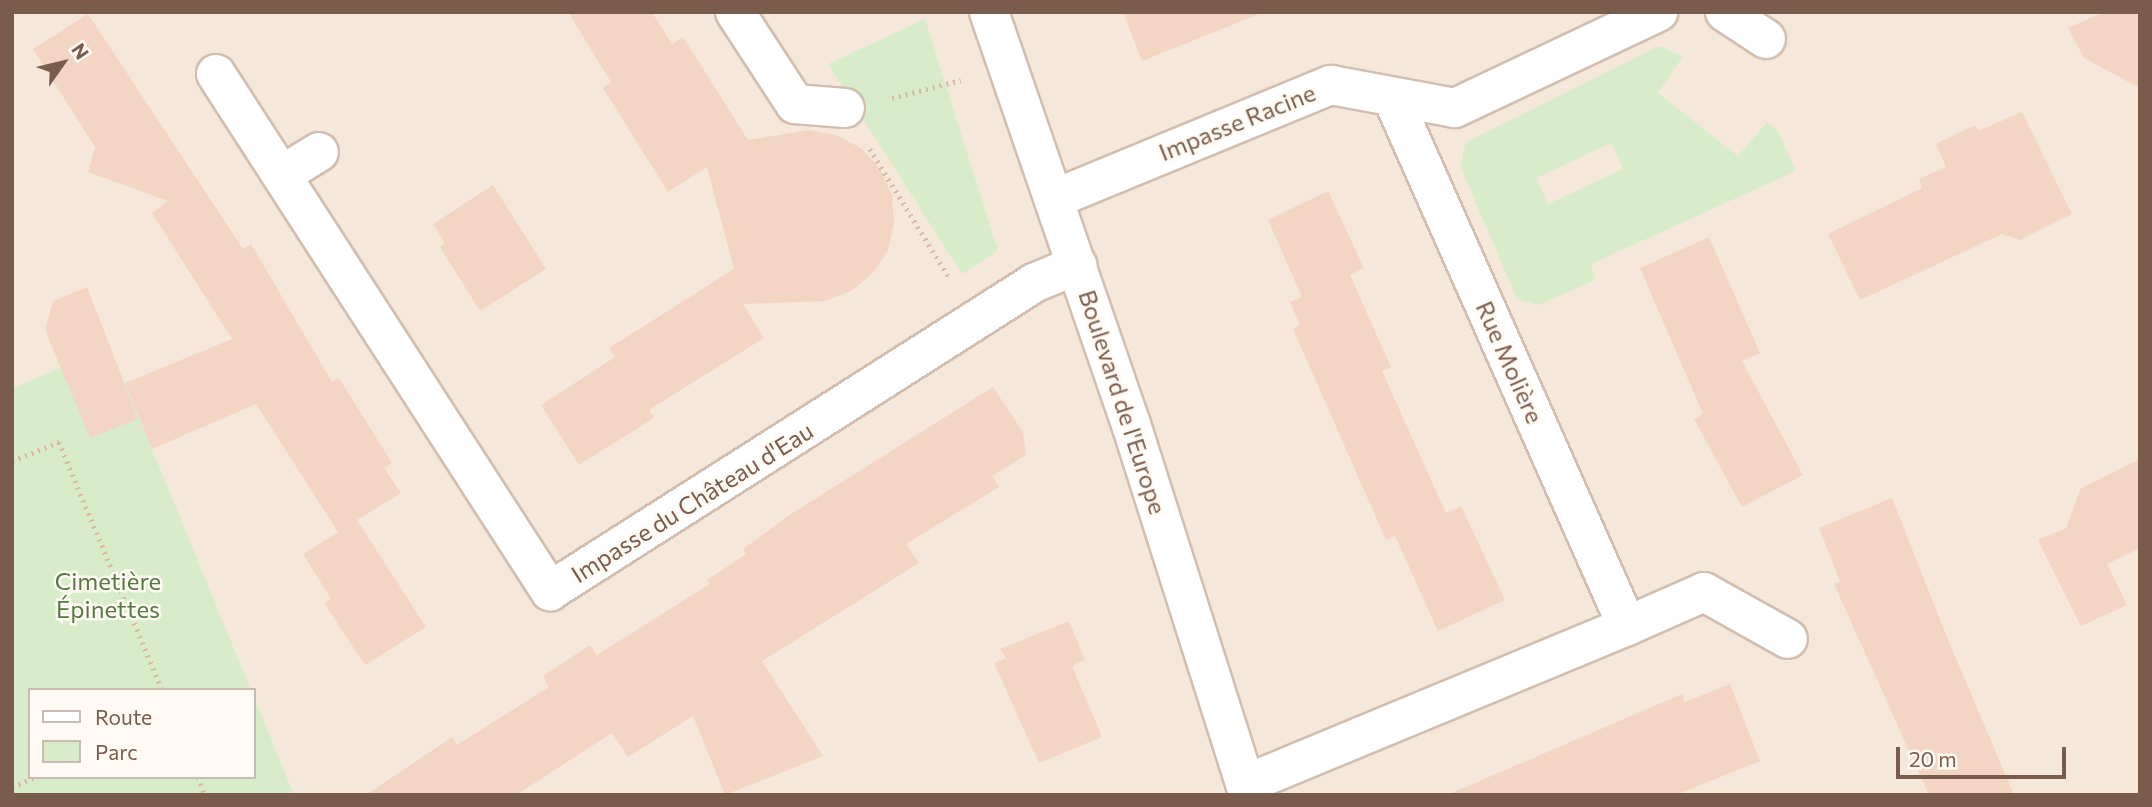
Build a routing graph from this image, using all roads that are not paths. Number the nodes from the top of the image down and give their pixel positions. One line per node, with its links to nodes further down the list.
1 (736, 12): 8 (street)
2 (989, 12): 11 (street, Boulevard de l'Europe)
3 (1658, 12): 7 (street, Impasse Racine)
4 (1725, 12): 5 (street)
5 (1766, 39)
6 (216, 74): 10 (street, Impasse du Château d'Eau)
7 (1392, 97): 11 (street, Impasse Racine); 13 (street, Rue Molière)
8 (845, 108)
9 (319, 152): 10 (street)
10 (283, 174): 12 (street, Impasse du Château d'Eau)
11 (1054, 199): 12 (street, Boulevard de l'Europe)
12 (1077, 265): 15 (street, Boulevard de l'Europe)
13 (1627, 626): 14 (street); 15 (street)
14 (1787, 639)
15 (1248, 789)

